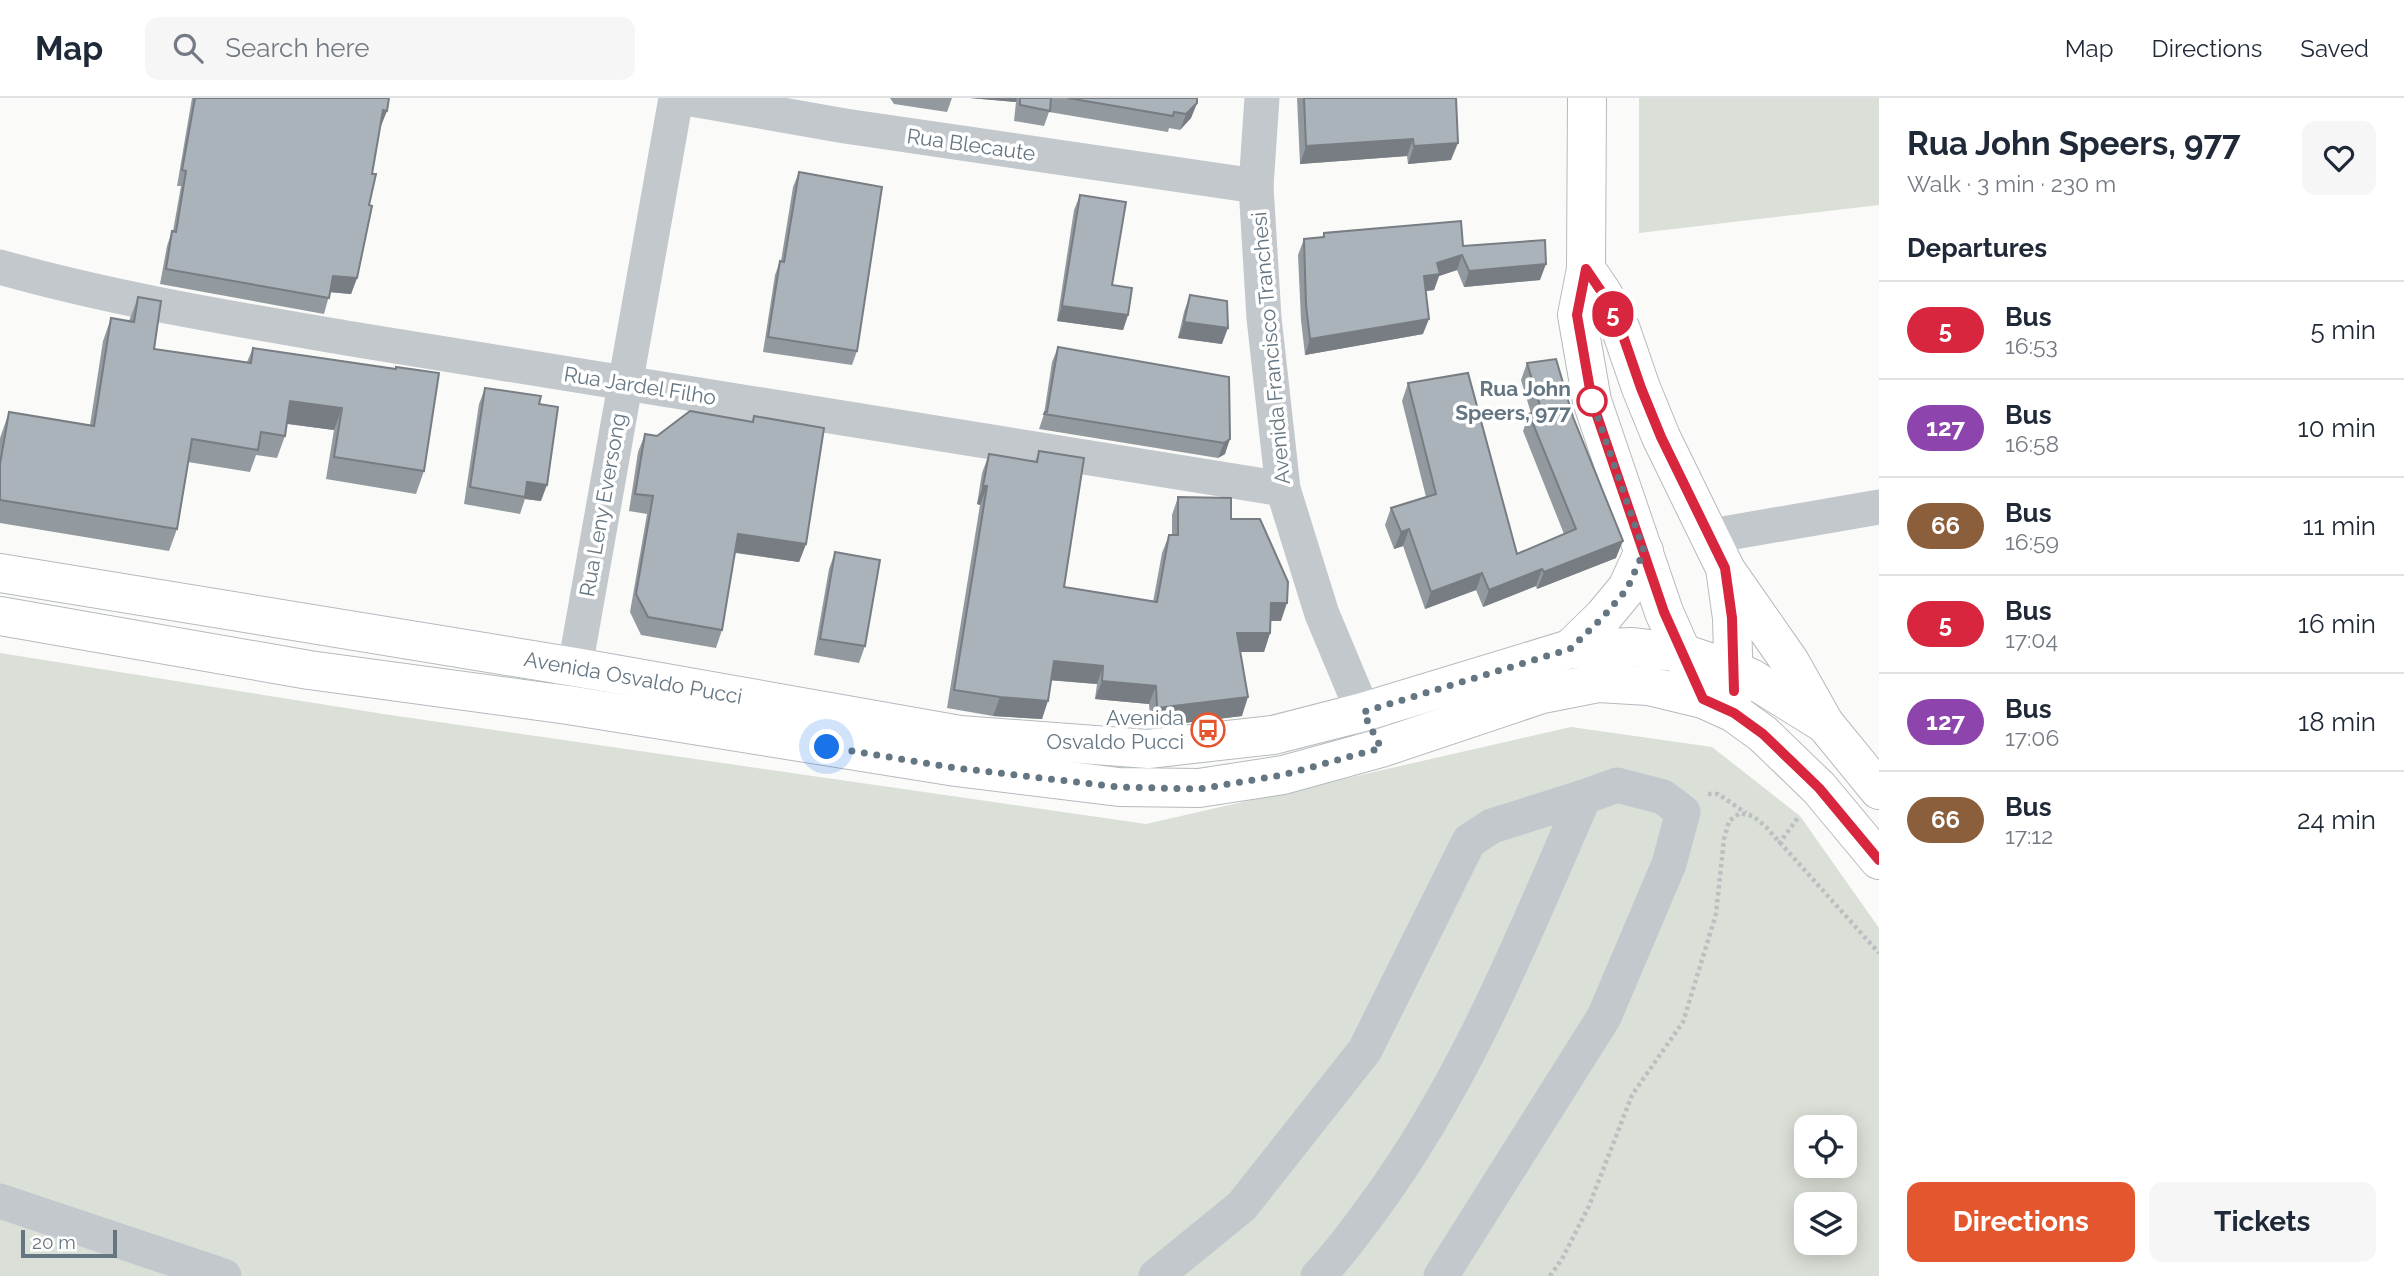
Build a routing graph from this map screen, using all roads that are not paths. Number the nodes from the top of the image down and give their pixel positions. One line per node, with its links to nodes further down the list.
1 (676, 98): 9 (street, Rua Leny Eversong)
2 (686, 98): 5 (street, Rua Blecaute)
3 (1262, 98): 6 (street, Avenida Francisco Tranchesi)
4 (1587, 98): 8 (main road)
5 (847, 112): 6 (street, Rua Blecaute)
6 (1256, 186): 10 (street, Avenida Francisco Tranchesi)
7 (0, 267): 9 (street, Rua Jardel Filho)
8 (1586, 269): 12 (main road); 13 (main road)
9 (624, 383): 10 (street, Rua Jardel Filho); 18 (street, Rua Leny Eversong)
10 (1283, 489): 22 (street, Avenida Francisco Tranchesi)
11 (1879, 507): 13 (street)
12 (1644, 551): 16 (main road); 17 (main road)
13 (1718, 552): 19 (main road); 23 (main road)
14 (0, 573): 18 (main road, Avenida Osvaldo Pucci)
15 (0, 616): 20 (main road, Avenida Osvaldo Pucci)
16 (1570, 649): 17 (main road, Avenida Osvaldo Pucci); 22 (main road, Avenida Osvaldo Pucci)
17 (1682, 653): 19 (main road, Avenida Osvaldo Pucci); 21 (main road)
18 (575, 667): 20 (street, Rua Leny Eversong); 22 (main road, Avenida Osvaldo Pucci)
19 (1733, 670): 21 (main road); 23 (main road, Avenida Osvaldo Pucci)
20 (568, 705): 24 (main road, Avenida Osvaldo Pucci)
21 (1718, 706): 24 (main road, Avenida Osvaldo Pucci); 27 (main road)
22 (1363, 712): 24 (street, Avenida Francisco Tranchesi)
23 (1825, 724): 25 (main road)
24 (1381, 748)
25 (1879, 790)
26 (1584, 797): 30 (street); 31 (street); 32 (street)
27 (1879, 860)
28 (0, 1201): 29 (street)
29 (224, 1276)
30 (1156, 1276)
31 (1318, 1276)
32 (1441, 1276)

